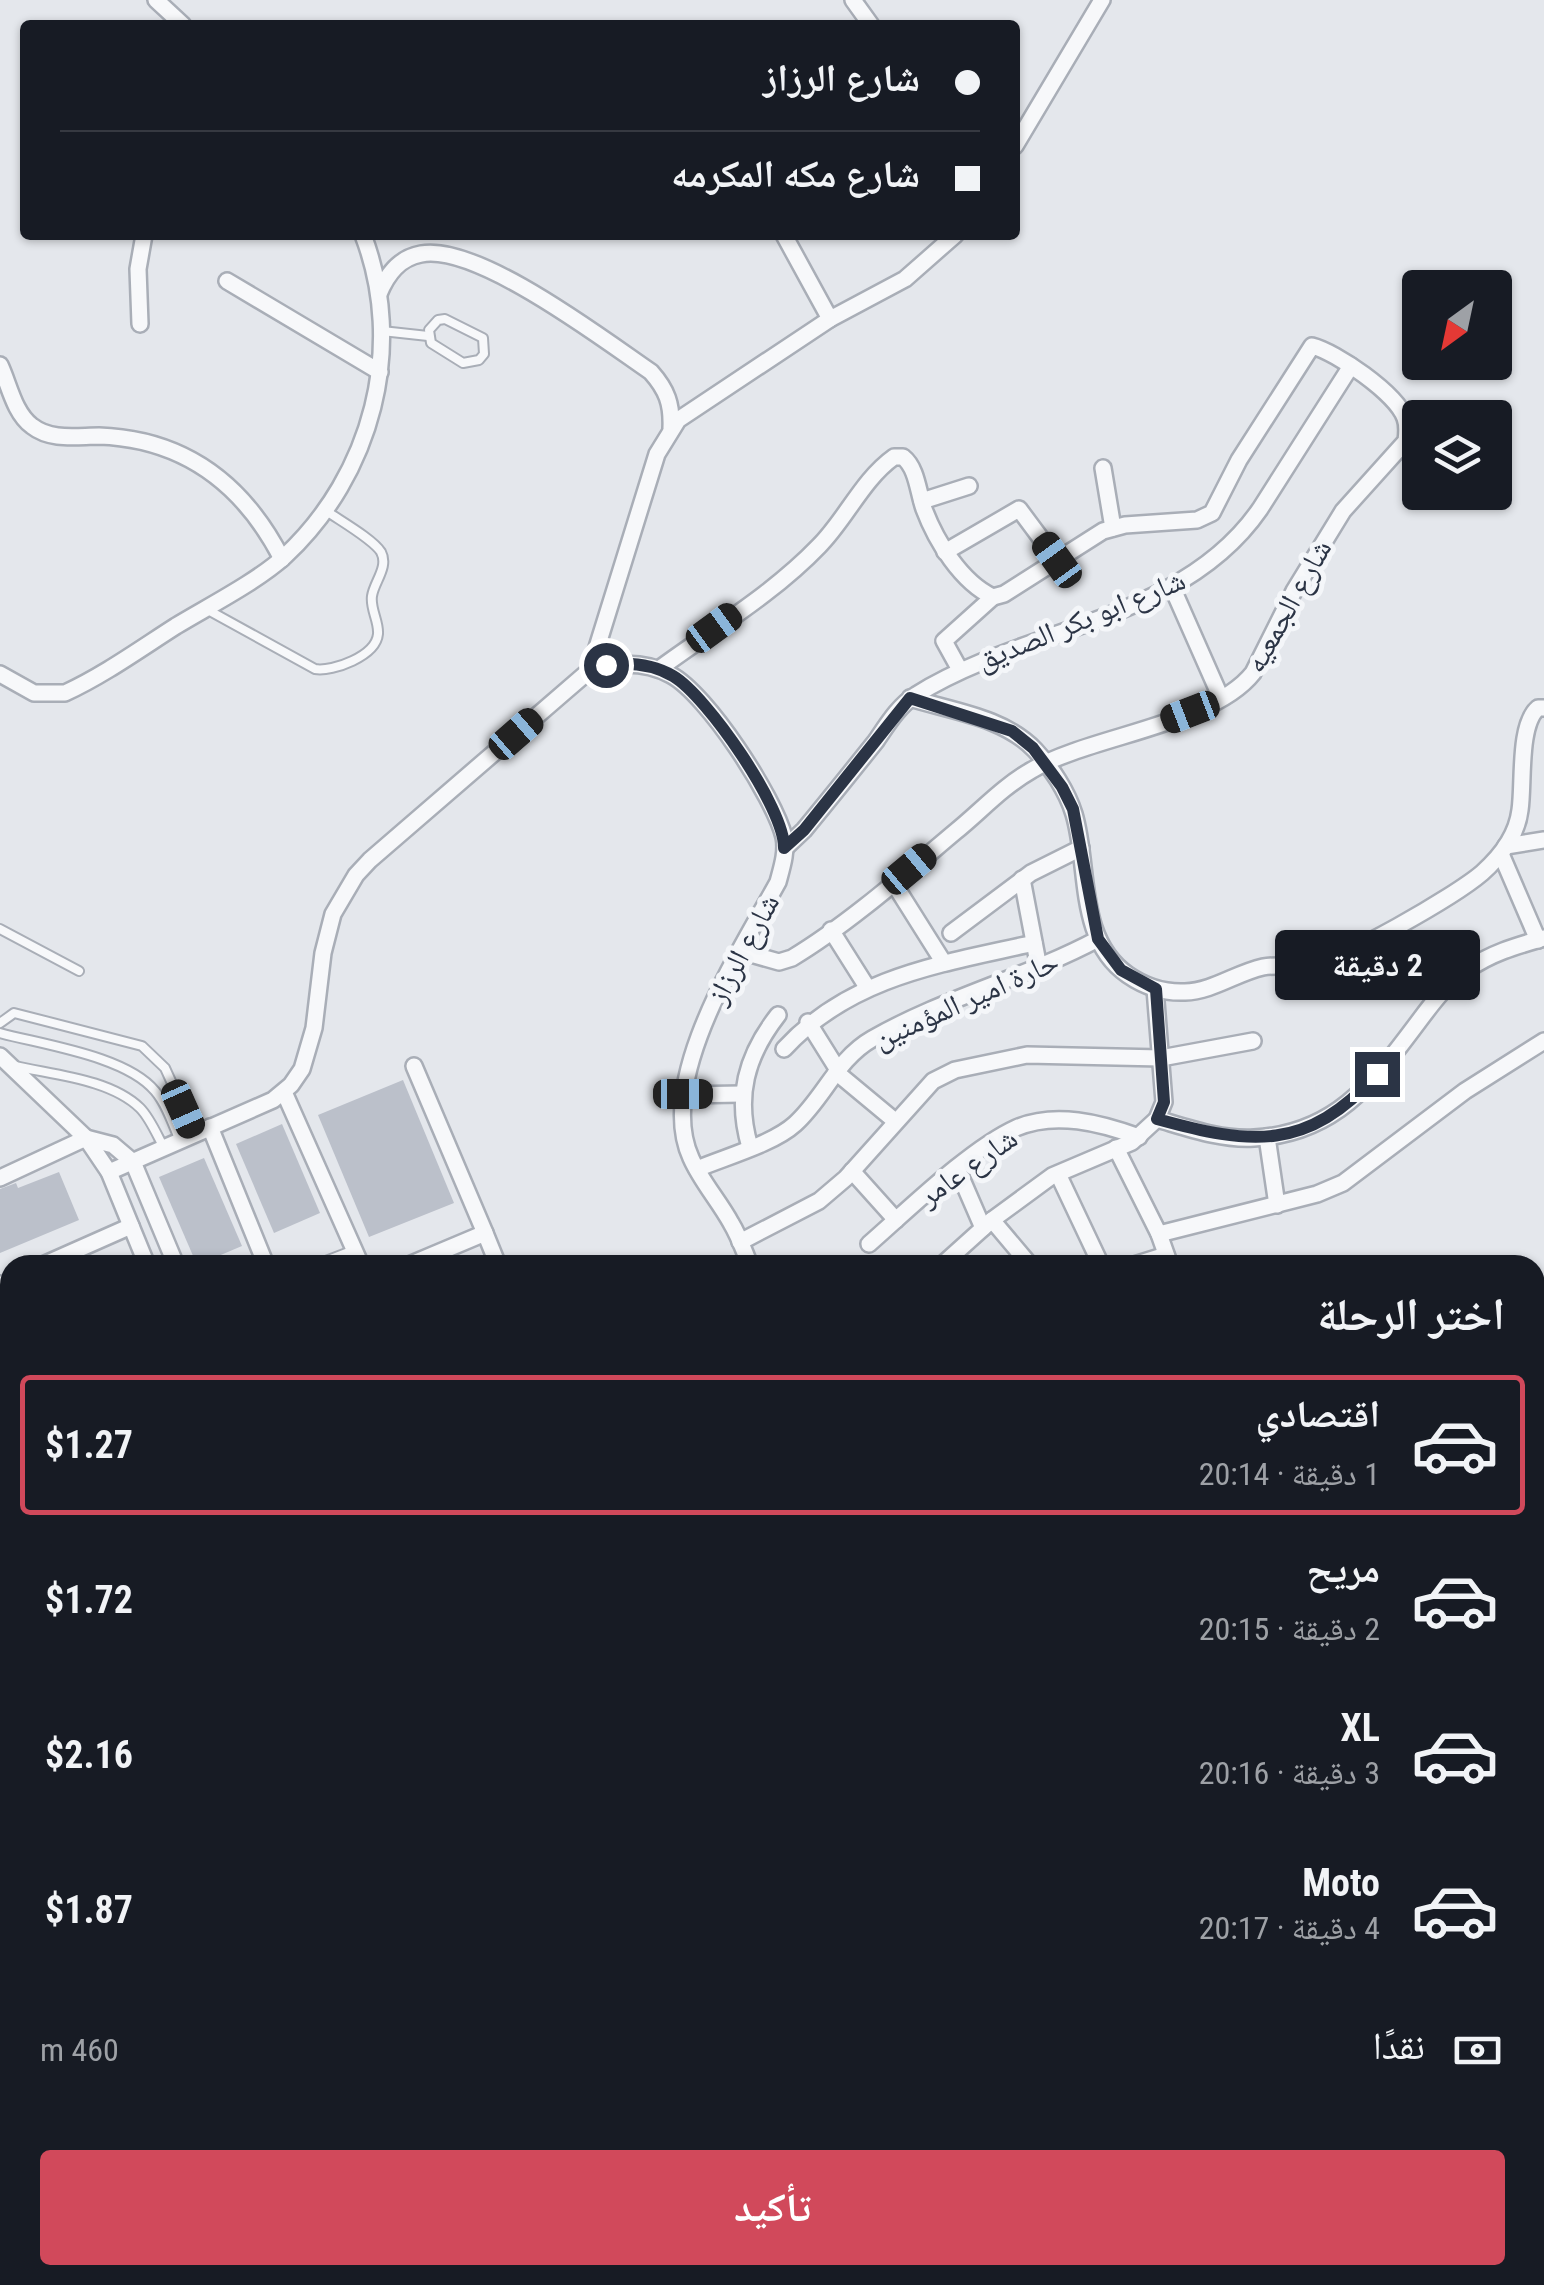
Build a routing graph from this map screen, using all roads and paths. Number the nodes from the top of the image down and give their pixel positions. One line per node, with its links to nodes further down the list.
1 (156, 0): 3 (street)
2 (1102, 0): 4 (street)
3 (177, 20)
4 (1020, 138)
5 (143, 240): 12 (street)
6 (365, 240): 10 (street)
7 (787, 240): 11 (street)
8 (949, 240): 11 (street)
9 (227, 281): 17 (street)
10 (379, 294): 13 (street); 18 (street)
11 (830, 319): 18 (street)
12 (140, 324)
13 (382, 330): 14 (lane); 17 (street)
14 (428, 336): 14 (lane)
15 (0, 364): 25 (street)
16 (1350, 366): 23 (street); 27 (street, شارع ابو بكر الصديق); 35 (street, شارع الجمعيه)
17 (380, 372): 22 (street)
18 (671, 428): 31 (street)
19 (1103, 468): 23 (street)
20 (968, 486): 21 (street)
21 (922, 502): 24 (street); 30 (street)
22 (325, 510): 25 (street); 29 (lane)
23 (1113, 528): 26 (street)
24 (945, 552): 26 (street); 28 (street)
25 (282, 560): 29 (street)
26 (1057, 560): 28 (street)
27 (1172, 587): 32 (street, شارع ابو بكر الصديق); 35 (street)
28 (993, 596): 32 (street)
29 (205, 608): 33 (street)
30 (659, 669): 31 (street); 39 (street)
31 (590, 670): 67 (street)
32 (960, 670): 34 (street, شارع ابو بكر الصديق)
33 (0, 674)
34 (910, 698): 37 (street); 39 (street, شارع ابو بكر الصديق)
35 (1221, 698): 37 (street, شارع الجمعيه)
36 (1544, 708): 41 (street)
37 (1045, 763): 40 (street); 43 (street, شارع الجمعيه)
38 (1544, 840): 41 (street)
39 (784, 848): 50 (street, شارع الرزاز)
40 (1081, 848): 42 (street); 47 (street)
41 (1503, 850): 48 (street); 55 (street)
42 (1022, 879): 46 (street); 49 (street)
43 (893, 882): 45 (street, شارع الجمعيه); 51 (street)
44 (0, 929): 53 (lane)
45 (831, 930): 50 (street, شارع الجمعيه); 54 (street)
46 (951, 933)
47 (1098, 939): 52 (street, حارة امير المؤمنين); 55 (street)
48 (1541, 939): 73 (street)
49 (1034, 942): 51 (street); 52 (street)
50 (740, 952): 68 (street, شارع الرزاز)
51 (944, 963): 54 (street)
52 (1039, 968): 66 (street, حارة امير المؤمنين)
53 (80, 971)
54 (867, 988): 57 (street)
55 (1156, 989): 63 (street)
56 (778, 1015): 69 (street)
57 (808, 1022): 62 (street); 66 (street)
58 (0, 1023): 75 (lane)
59 (0, 1033): 75 (lane)
60 (1252, 1040): 63 (street)
61 (1544, 1040): 85 (street)
62 (784, 1049)
63 (1161, 1058): 70 (street); 71 (street)
64 (5, 1060): 74 (street); 75 (lane)
65 (414, 1066): 89 (street)
66 (837, 1071): 71 (street); 76 (street, حارة امير المؤمنين)
67 (284, 1092): 75 (street); 97 (street)
68 (683, 1094): 69 (street); 80 (street, شارع الرزاز)
69 (742, 1094): 76 (street)
70 (1157, 1119): 72 (street); 73 (street)
71 (895, 1121): 81 (street)
72 (1138, 1137): 77 (street); 79 (street, شارع عامر)
73 (1266, 1137): 85 (street)
74 (86, 1138): 78 (street); 82 (street); 84 (street)
75 (187, 1138): 78 (street); 96 (street)
76 (750, 1147): 80 (street, حارة امير المؤمنين)
77 (1116, 1148): 83 (street); 90 (street)
78 (133, 1162): 82 (street); 95 (street)
79 (957, 1168): 86 (street, شارع عامر); 87 (street)
80 (697, 1169): 91 (street, شارع الرزاز)
81 (852, 1171): 86 (street); 91 (street)
82 (108, 1172): 88 (street)
83 (1058, 1174): 87 (street); 103 (street)
84 (0, 1178)
85 (1277, 1205): 90 (street)
86 (896, 1220): 92 (street, شارع عامر)
87 (988, 1224): 101 (street); 102 (street)
88 (131, 1226): 93 (street); 94 (street)
89 (484, 1233): 98 (street); 99 (street)
90 (1160, 1234): 104 (street)
91 (740, 1242): 100 (street, شارع الرزاز)
92 (869, 1244)
93 (66, 1255)
94 (144, 1255)
95 (172, 1255)
96 (260, 1255)
97 (356, 1255)
98 (432, 1255)
99 (494, 1255)
100 (746, 1255)
101 (956, 1255)
102 (1020, 1255)
103 (1096, 1255)
104 (1166, 1255)

